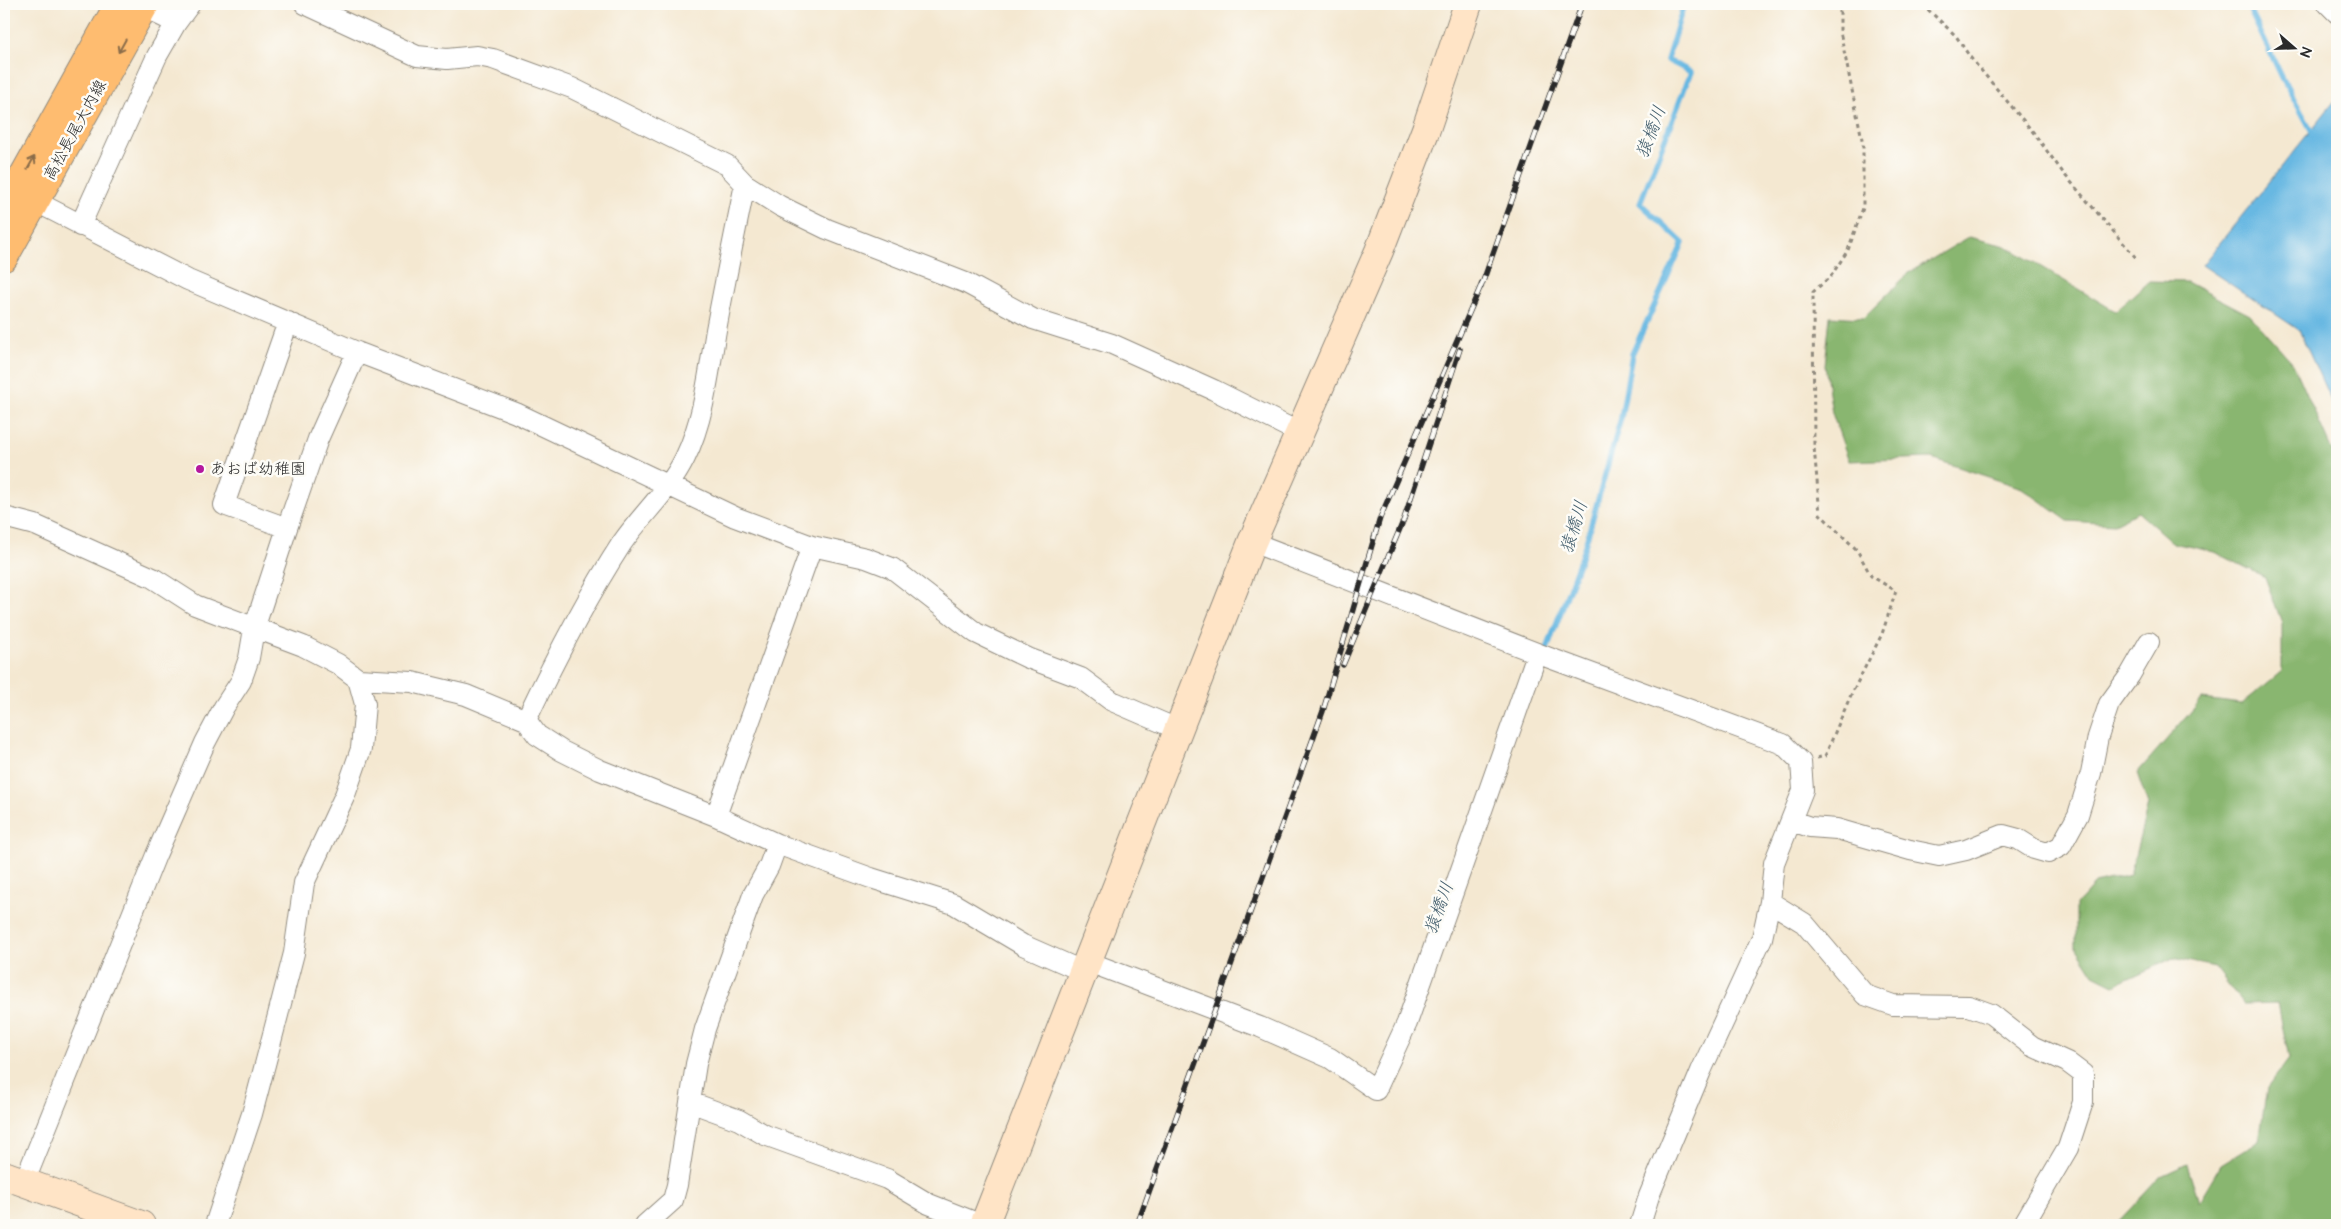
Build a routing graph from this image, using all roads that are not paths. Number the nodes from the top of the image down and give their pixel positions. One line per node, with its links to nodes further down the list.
1 (190, 4): 7 (street)
2 (305, 4): 8 (street)
3 (1468, 4): 14 (street)
4 (2328, 4): 6 (street)
5 (136, 5): 7 (street); 9 (main road, 高松長尾大内線)
6 (2337, 13)
7 (176, 23): 10 (street)
8 (745, 184): 14 (street); 15 (street)
9 (13, 199): 10 (street); 11 (main road, 高松長尾大内線)
10 (80, 226): 12 (street)
11 (4, 257)
12 (288, 322): 13 (street); 17 (street)
13 (357, 352): 15 (street); 17 (street)
14 (1300, 433): 18 (street)
15 (669, 486): 19 (street); 24 (street)
16 (4, 517): 20 (street)
17 (287, 528): 20 (street)
18 (1252, 542): 22 (street); 25 (street)
19 (812, 546): 25 (street); 26 (street)
20 (254, 629): 23 (street); 32 (street)
21 (2149, 642): 27 (street)
22 (1542, 655): 27 (street); 30 (street)
23 (358, 679): 24 (street); 34 (street)
24 (526, 720): 26 (street)
25 (1178, 729): 30 (street)
26 (716, 816): 28 (street)
27 (1792, 821): 29 (street)
28 (777, 844): 30 (street); 31 (street)
29 (1770, 902): 37 (street); 38 (street)
30 (1084, 966): 36 (street)
31 (690, 1102): 35 (street); 36 (street)
32 (14, 1179): 33 (street)
33 (141, 1225)
34 (215, 1225)
35 (645, 1225)
36 (983, 1225)
37 (1640, 1225)
38 (2023, 1225)

